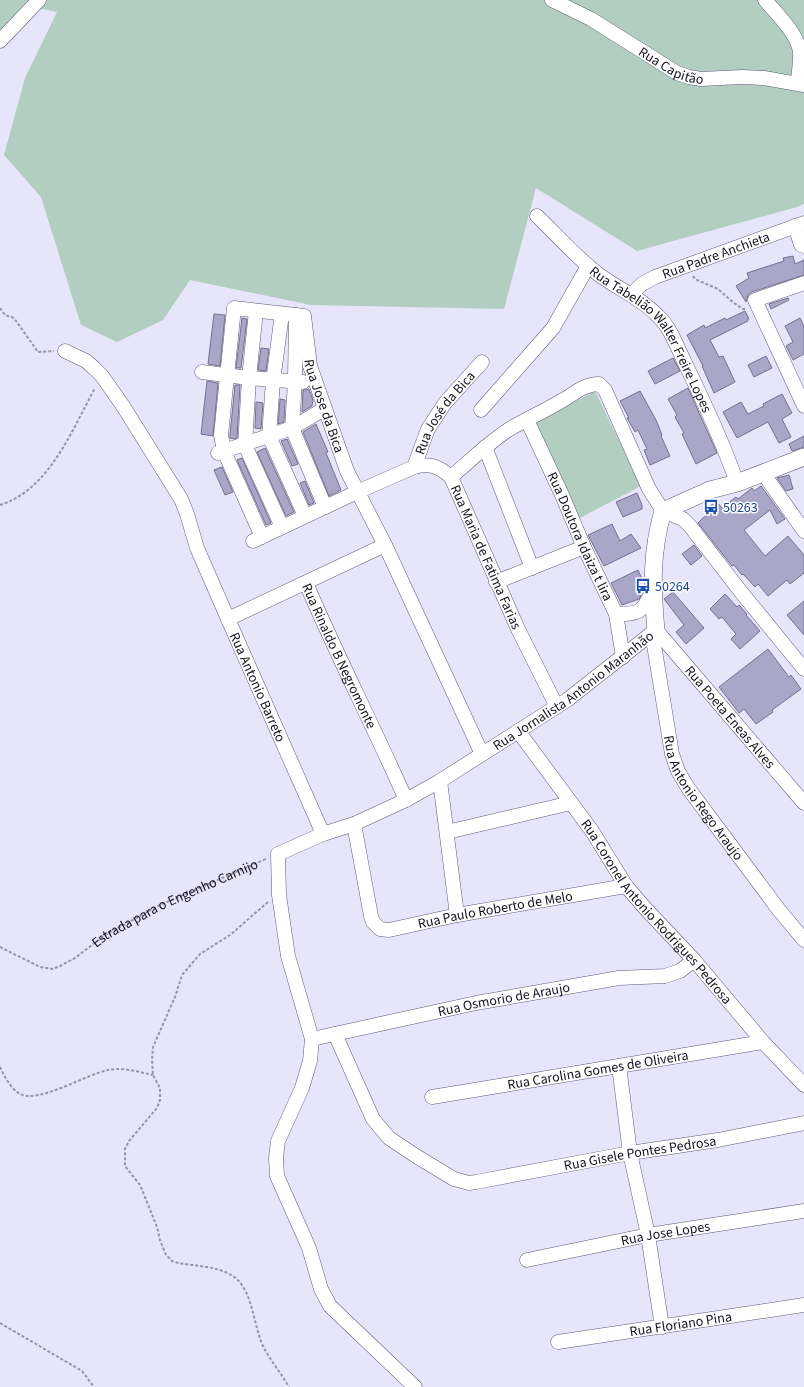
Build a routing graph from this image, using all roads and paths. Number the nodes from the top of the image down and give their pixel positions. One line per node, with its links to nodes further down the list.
1 (39, 0): 4 (street)
2 (552, 0): 5 (street, Rua Capitão)
3 (765, 0): 5 (street)
4 (0, 41)
5 (801, 84)
6 (537, 216): 9 (street, Rua Tabelião Walter Freire Lopes)
7 (800, 224): 8 (street); 10 (street, Rua Padre Anchieta)
8 (804, 246)
9 (588, 266): 12 (street, Rua Tabelião Walter Freire Lopes); 29 (street)
10 (688, 266): 12 (street, Rua Padre Anchieta); 13 (path)
11 (804, 283): 13 (street)
12 (631, 295): 40 (street, Rua Tabelião Walter Freire Lopes)
13 (757, 304): 27 (street)
14 (0, 308): 18 (path)
15 (256, 311): 16 (street); 22 (street); 23 (street)
16 (282, 314): 17 (street); 24 (street)
17 (300, 316): 25 (street); 26 (street, Rua Jose da Bica)
18 (65, 351): 21 (street)
19 (482, 362): 37 (street, Rua José da Bica)
20 (202, 372): 22 (street)
21 (102, 376): 42 (path); 55 (street)
22 (226, 376): 23 (street); 35 (street)
23 (249, 378): 24 (street); 33 (street)
24 (273, 381): 25 (street); 32 (street)
25 (295, 382): 26 (street); 31 (street)
26 (315, 384): 28 (street, Rua Jose da Bica)
27 (804, 406)
28 (324, 409): 31 (street); 41 (street, Rua Jose da Bica)
29 (480, 410)
30 (527, 420): 34 (street); 44 (street); 49 (street, Rua Doutora Idaiza t lira)
31 (292, 428): 32 (street); 43 (street)
32 (269, 436): 33 (street); 45 (street)
33 (245, 445): 35 (street); 46 (street)
34 (485, 447): 39 (street); 50 (street)
35 (221, 452): 46 (street, Rua Maria de Fatima Farias)
36 (804, 457): 38 (street)
37 (414, 467): 39 (street, Rua Maria de Fatima Farias); 41 (street, Rua Maria de Fatima Farias)
38 (763, 473): 40 (street); 47 (street)
39 (451, 477): 51 (street, Rua Maria de Fatima Farias)
40 (737, 483): 44 (street)
41 (357, 492): 43 (street, Rua Maria de Fatima Farias); 48 (street, Rua Jose da Bica)
42 (0, 505)
43 (325, 507): 45 (street, Rua Maria de Fatima Farias)
44 (663, 511): 53 (street, Rua Jornalista Antonio Maranhão); 58 (street)
45 (305, 516): 46 (street, Rua Maria de Fatima Farias)
46 (282, 527)
47 (804, 531)
48 (384, 544): 52 (street, Rua Rinaldo B Negromonte); 61 (street)
49 (584, 547): 50 (street); 54 (street, Rua Doutora Idaiza t lira)
50 (532, 568): 51 (street)
51 (496, 582): 59 (street, Rua Maria de Fatima Farias)
52 (306, 583): 55 (street, Rua Antonio Barreto); 63 (street, Rua Rinaldo B Negromonte)
53 (652, 592): 54 (street); 56 (street, Rua Jornalista Antonio Maranhão)
54 (616, 614): 57 (street, Rua Doutora Idaiza t lira)
55 (228, 619): 68 (street, Rua Antonio Barreto)
56 (654, 631): 57 (street, Rua Jornalista Antonio Maranhão); 65 (street, Rua Poeta Eneas Alves); 73 (street, Rua Antonio Rego Araujo)
57 (623, 657): 59 (street, Rua Jornalista Antonio Maranhão)
58 (804, 669)
59 (557, 707): 60 (street, Rua Jornalista Antonio Maranhão)
60 (518, 731): 61 (street, Rua Jornalista Antonio Maranhão); 64 (street, Rua Coronel Antonio Rodrigues Pedrosa)
61 (482, 754): 62 (street, Rua Jornalista Antonio Maranhão)
62 (440, 781): 63 (street, Rua Jornalista Antonio Maranhão); 67 (street)
63 (406, 800): 66 (street, Rua Jornalista Antonio Maranhão)
64 (571, 803): 67 (street); 70 (street, Rua Coronel Antonio Rodrigues Pedrosa)
65 (804, 803)
66 (354, 824): 68 (street); 72 (street, Rua Paulo Roberto de Melo)
67 (447, 832): 72 (street)
68 (323, 834): 69 (street)
69 (278, 854): 71 (street); 74 (path, Estrada para o Engenho Carnijo)
70 (626, 886): 72 (street, Rua Paulo Roberto de Melo); 75 (street, Rua Coronel Antonio Rodrigues Pedrosa)
71 (279, 895): 77 (street); 81 (path)
72 (457, 915)
73 (804, 940)
74 (0, 947)
75 (694, 960): 76 (street, Rua Osmorio de Araujo); 78 (street, Rua Coronel Antonio Rodrigues Pedrosa)
76 (335, 1034): 77 (street, Rua Osmorio de Araujo); 85 (street, Rua Gisele Pontes Pedrosa)
77 (312, 1039): 95 (street)
78 (763, 1042): 79 (street, Rua Carolina Gomes de Oliveira); 82 (street, Rua Coronel Antonio Rodrigues Pedrosa)
79 (619, 1066): 83 (street, Rua Carolina Gomes de Oliveira); 85 (street)
80 (0, 1067): 81 (path)
81 (153, 1075): 94 (path)
82 (804, 1085)
83 (432, 1097)
84 (804, 1123): 85 (street, Rua Gisele Pontes Pedrosa)
85 (630, 1152): 87 (street)
86 (804, 1211): 87 (street, Rua Jose Lopes)
87 (648, 1235): 88 (street, Rua Jose Lopes); 91 (street)
88 (527, 1260)
89 (804, 1305): 91 (street, Rua Floriano Pina)
90 (0, 1323): 93 (path)
91 (662, 1326): 92 (street, Rua Floriano Pina)
92 (558, 1342)
93 (94, 1387)
94 (289, 1387)
95 (415, 1387)

